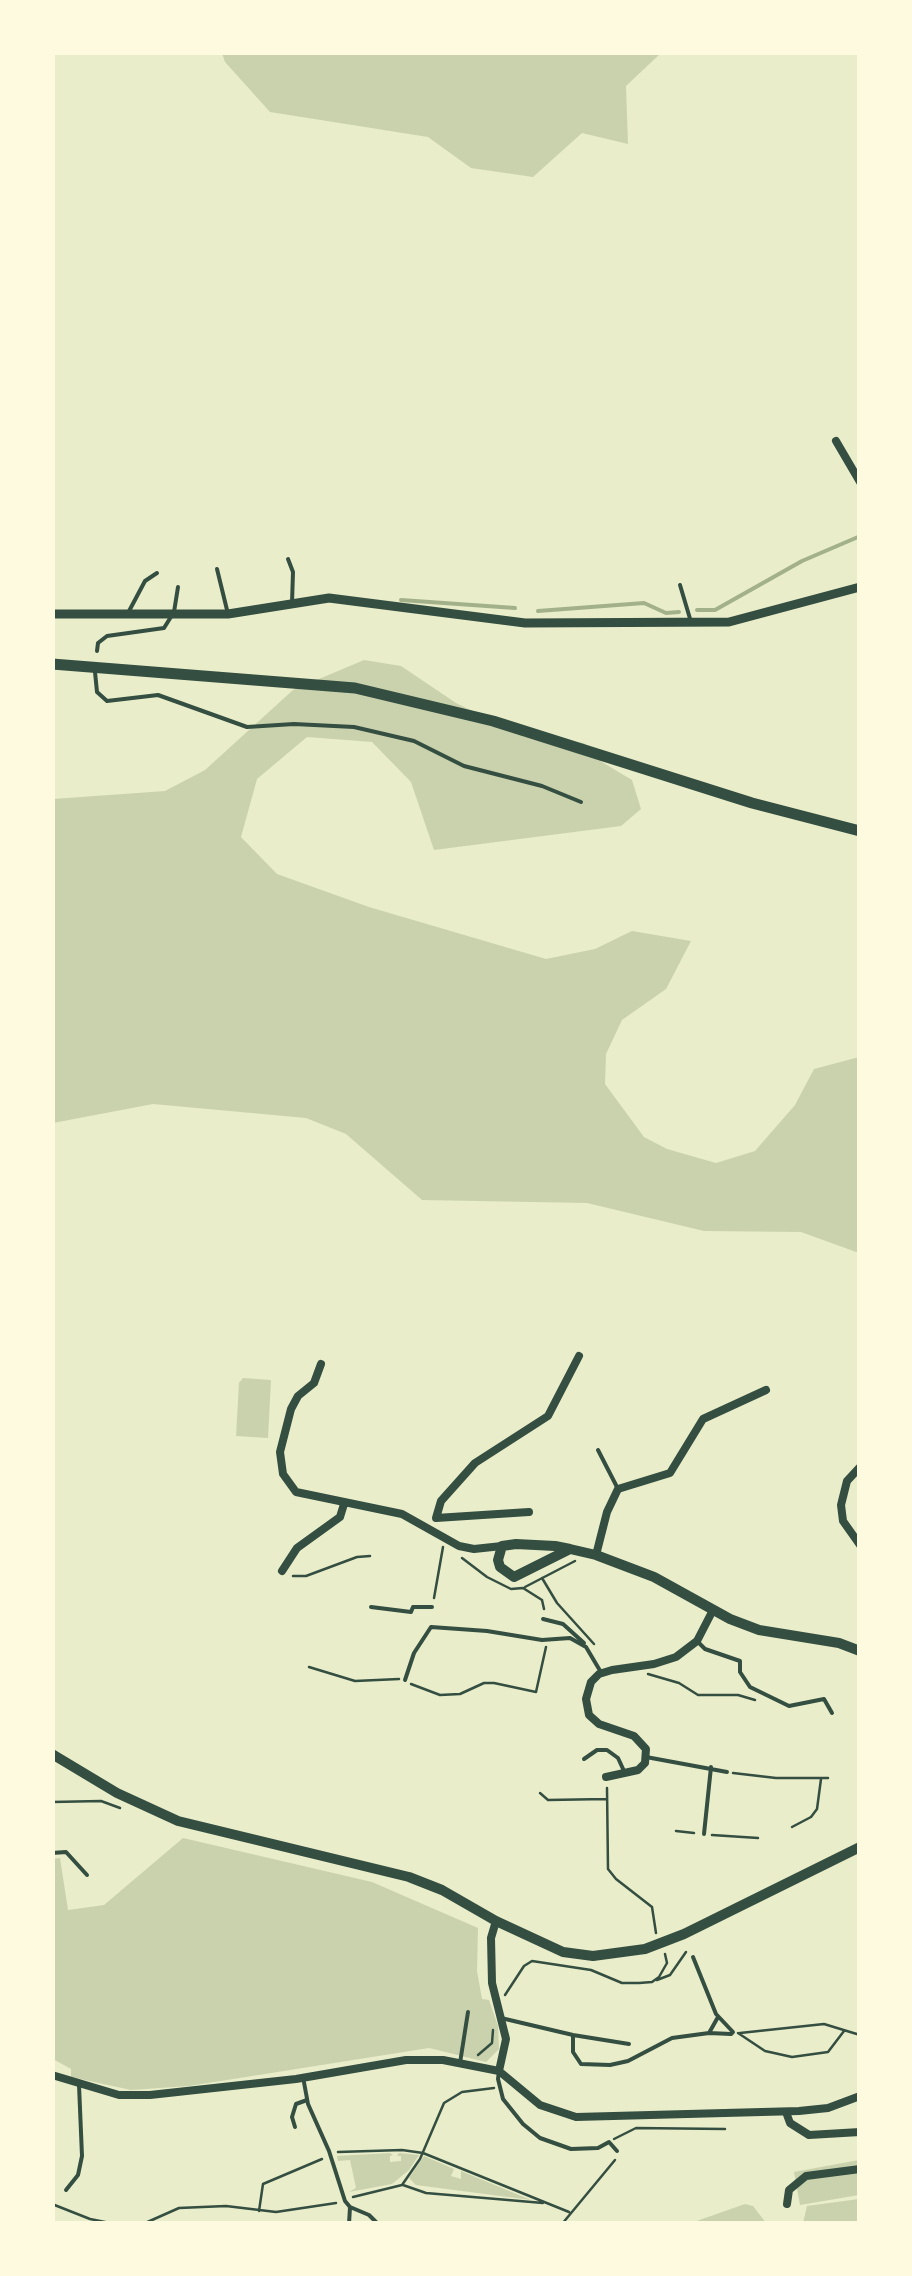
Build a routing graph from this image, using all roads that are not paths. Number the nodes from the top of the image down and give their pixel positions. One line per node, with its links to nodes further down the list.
1 (836, 441): 2 (street)
2 (860, 482)
3 (288, 558): 9 (lane)
4 (217, 569): 12 (lane)
5 (157, 573): 10 (lane)
6 (680, 584): 14 (lane)
7 (178, 587): 13 (lane)
8 (860, 587): 14 (street)
9 (292, 602): 12 (street); 14 (street)
10 (128, 613): 11 (street); 13 (street)
11 (52, 614)
12 (228, 614): 13 (street)
13 (171, 616): 15 (lane)
14 (691, 622)
15 (96, 650)
16 (52, 664): 19 (highway)
17 (96, 672): 18 (lane)
18 (581, 802)
19 (860, 831)
20 (578, 1356): 28 (street)
21 (321, 1364): 26 (street)
22 (766, 1390): 25 (street)
23 (598, 1450): 25 (lane)
24 (860, 1467): 30 (street)
25 (618, 1489): 33 (street)
26 (344, 1504): 29 (street); 34 (street)
27 (528, 1512): 28 (street)
28 (436, 1518): 29 (street)
29 (430, 1528): 31 (street)
30 (860, 1545)
31 (502, 1546): 32 (main road); 32 (main road)
32 (570, 1549): 33 (main road)
33 (596, 1555): 37 (main road)
34 (282, 1571)
35 (371, 1607): 36 (lane)
36 (432, 1608)
37 (713, 1610): 39 (street); 41 (main road)
38 (543, 1619): 40 (lane)
39 (697, 1641): 42 (street); 44 (lane)
40 (586, 1647): 42 (lane); 43 (lane)
41 (860, 1651)
42 (602, 1674): 46 (street)
43 (405, 1680)
44 (832, 1713)
45 (52, 1754): 56 (main road)
46 (646, 1757): 48 (lane); 50 (street)
47 (584, 1759): 50 (lane)
48 (711, 1767): 49 (lane); 52 (lane)
49 (727, 1772)
50 (626, 1775): 51 (street)
51 (606, 1776)
52 (704, 1834)
53 (860, 1847): 56 (main road)
54 (52, 1852): 55 (lane)
55 (87, 1875)
56 (496, 1921): 59 (street)
57 (694, 1957): 60 (lane)
58 (468, 2012): 64 (lane)
59 (497, 2017): 62 (lane); 65 (street)
60 (718, 2017): 61 (lane); 61 (lane)
61 (709, 2032): 62 (lane)
62 (573, 2035): 63 (lane)
63 (629, 2044)
64 (461, 2058): 65 (street); 67 (street)
65 (499, 2071): 71 (street); 74 (lane)
66 (52, 2075): 68 (street)
67 (303, 2077): 68 (street); 70 (lane)
68 (79, 2085): 76 (lane)
69 (860, 2096): 71 (street)
70 (307, 2100): 72 (lane); 78 (lane)
71 (786, 2112): 73 (street)
72 (294, 2127)
73 (860, 2132)
74 (617, 2151)
75 (860, 2169): 77 (street)
76 (66, 2190)
77 (786, 2204)
78 (350, 2208): 79 (lane); 80 (lane)
79 (349, 2224)
80 (378, 2224)

